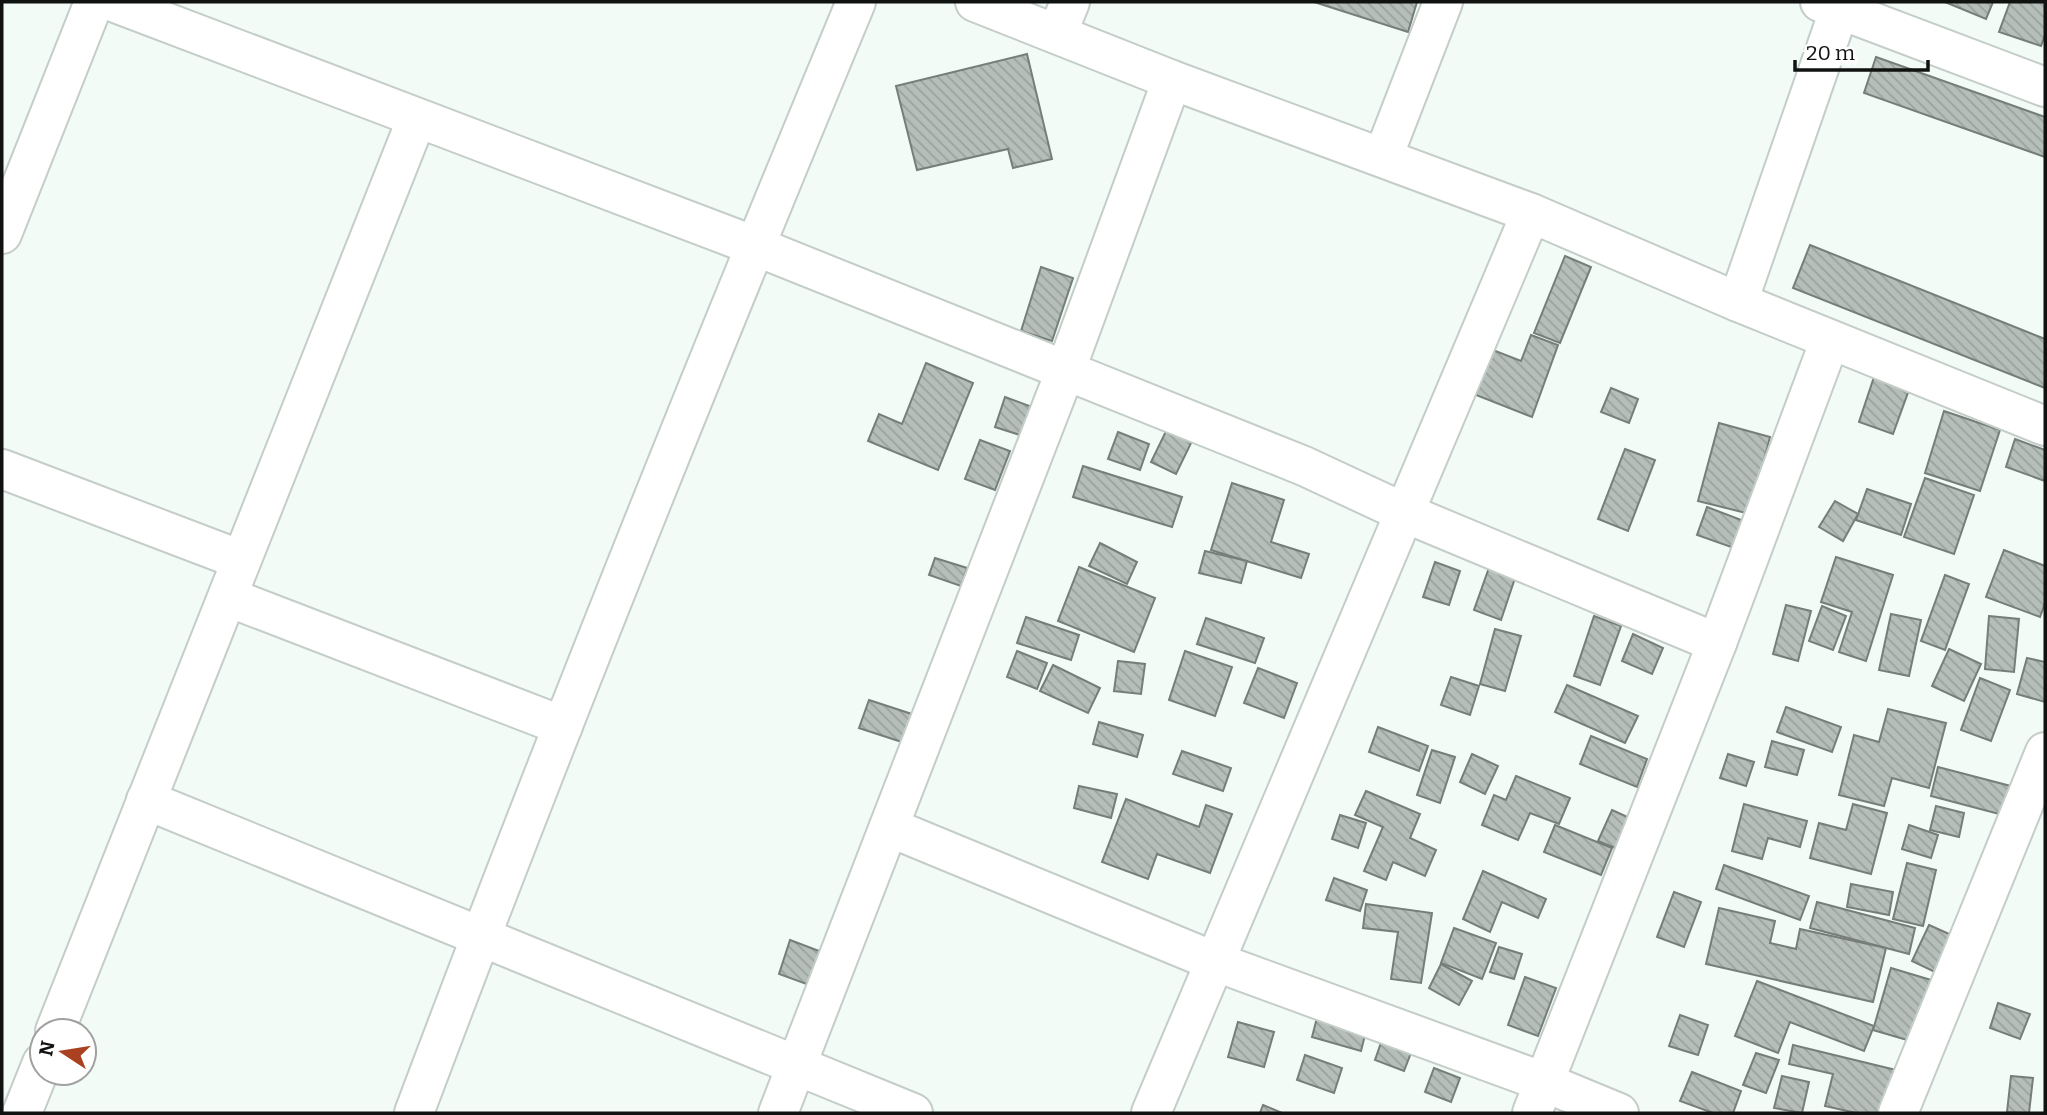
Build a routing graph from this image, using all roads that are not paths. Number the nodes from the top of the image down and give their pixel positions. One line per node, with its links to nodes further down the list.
1 (94, 2): 13 (street)
2 (113, 2): 10 (street)
3 (856, 2): 14 (street)
4 (975, 2): 7 (street)
5 (1443, 2): 11 (street)
6 (1834, 4): 9 (street); 15 (street)
7 (1064, 18): 8 (street)
8 (1172, 80): 11 (street); 17 (street)
9 (2045, 87)
10 (417, 118): 14 (street); 21 (street)
11 (1383, 157): 12 (street)
12 (1531, 213): 15 (street); 20 (street)
13 (2, 234)
14 (755, 246): 17 (street); 24 (street)
15 (1738, 302): 16 (street)
16 (1830, 340): 18 (street); 23 (street)
17 (1065, 372): 20 (street); 27 (street)
18 (2045, 426)
19 (2, 469): 21 (street)
20 (1405, 513): 23 (street); 29 (street)
21 (242, 560): 22 (street)
22 (228, 597): 24 (street); 26 (street)
23 (1717, 643): 33 (street)
24 (563, 726): 28 (street)
25 (2045, 752): 40 (street)
26 (146, 800): 28 (street); 30 (street)
27 (889, 827): 29 (street); 31 (street)
28 (481, 935): 31 (street); 35 (street)
29 (1216, 962): 33 (street); 38 (street)
30 (61, 1017)
31 (797, 1066): 36 (street); 37 (street)
32 (32, 1087): 34 (street)
33 (1538, 1098): 39 (street)
34 (22, 1113)
35 (414, 1113)
36 (778, 1113)
37 (913, 1113)
38 (1151, 1113)
39 (1619, 1113)
40 (1898, 1113)

